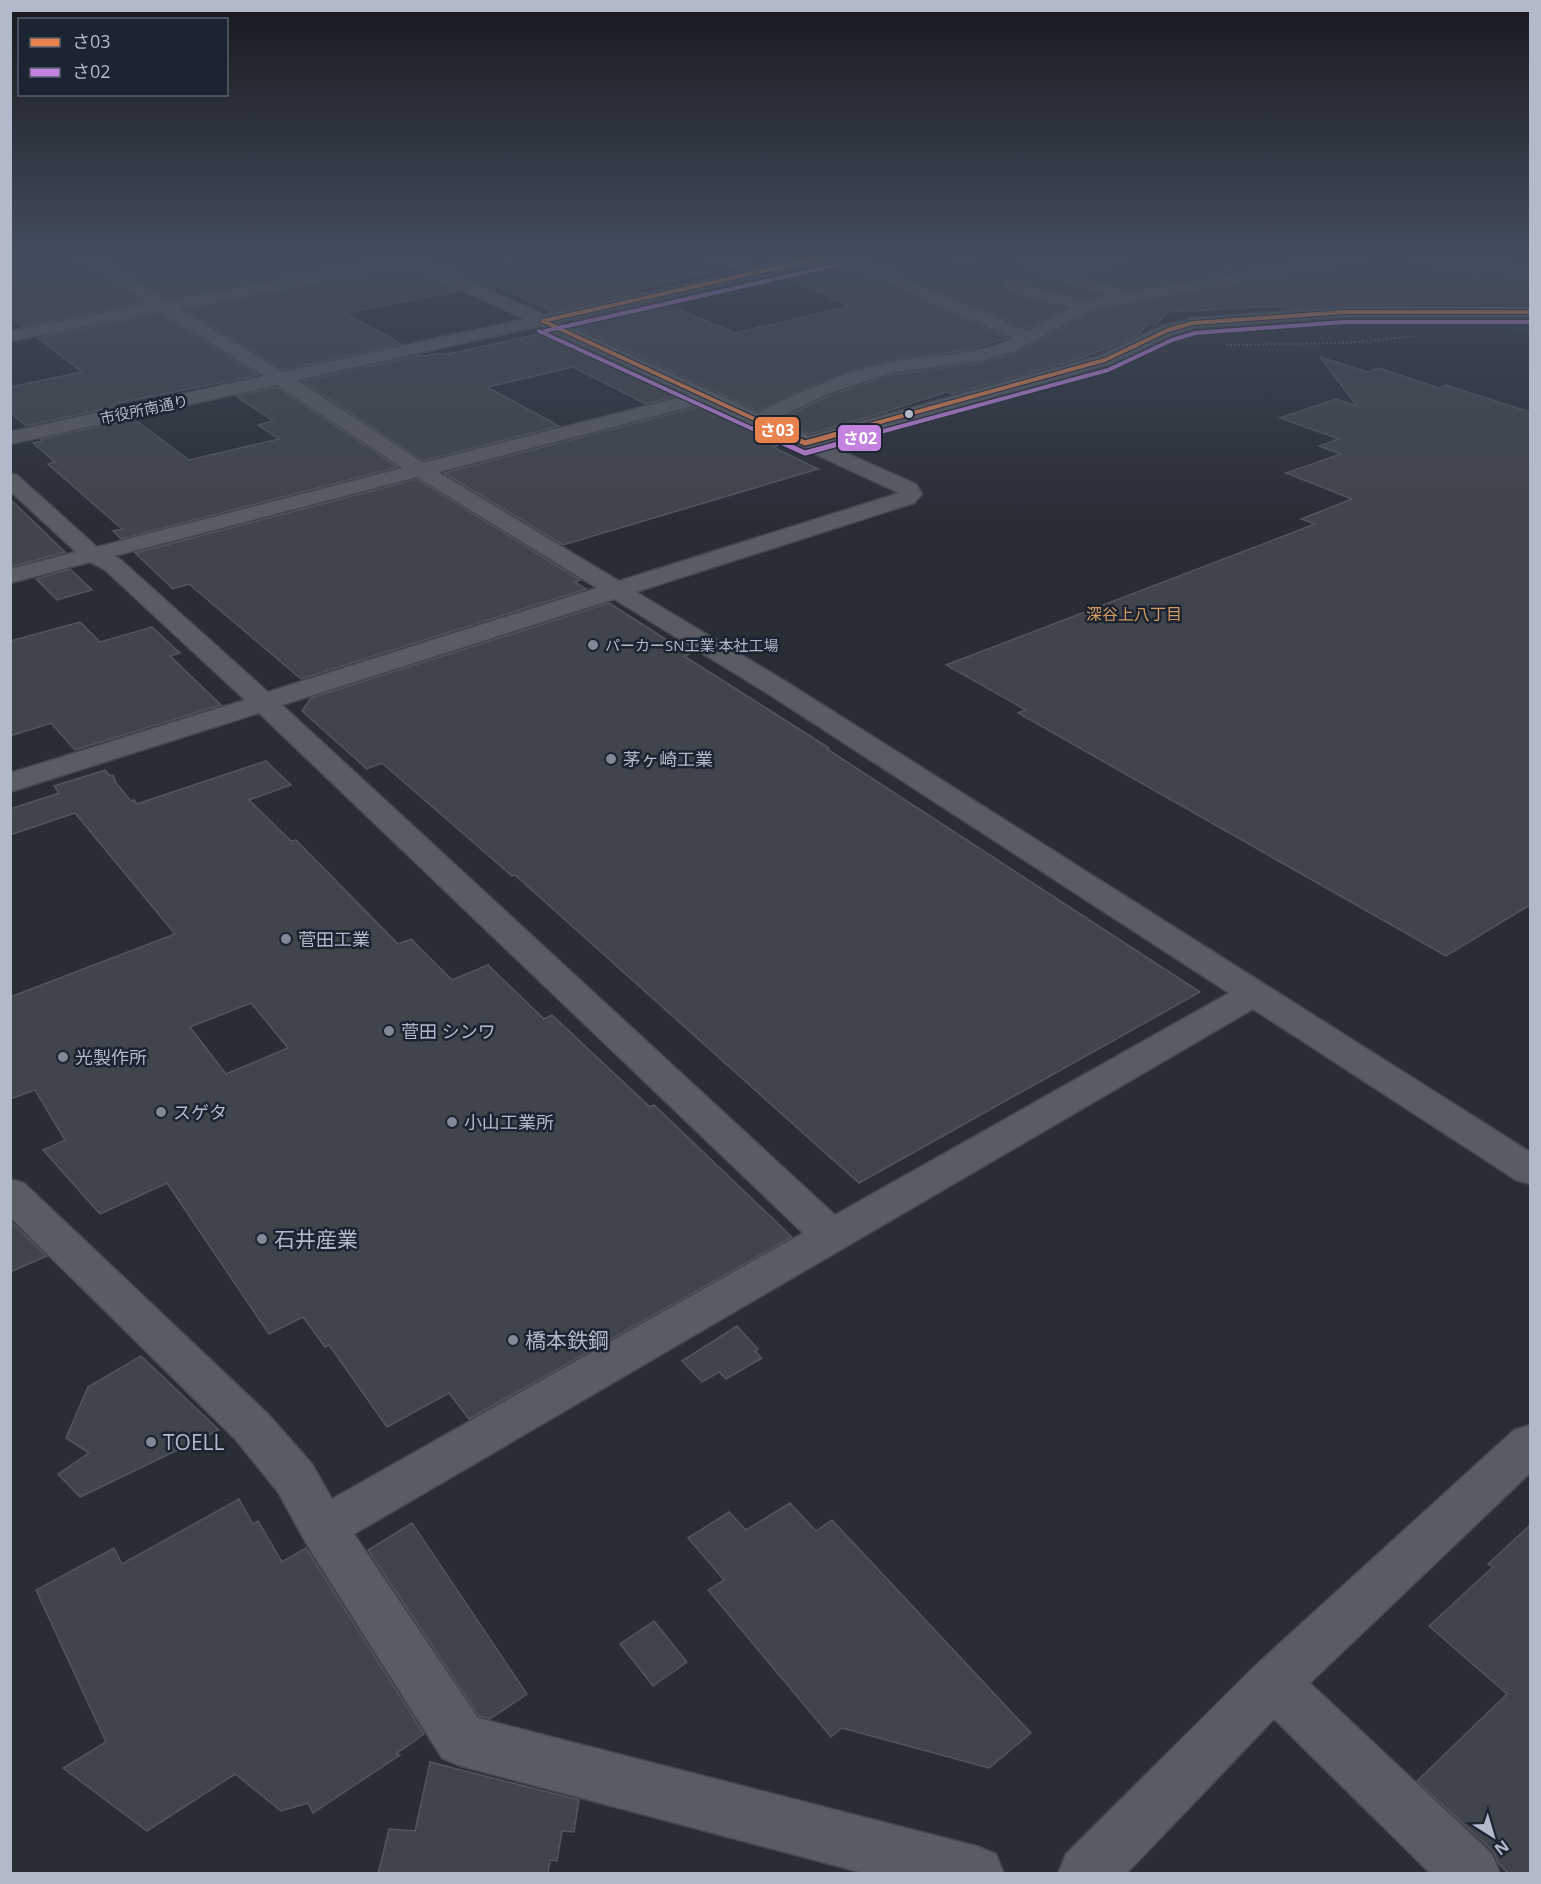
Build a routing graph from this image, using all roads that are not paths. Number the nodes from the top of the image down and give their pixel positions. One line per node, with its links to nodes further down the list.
1 (221, 342): 6 (street)
2 (448, 342): 6 (street, 市役所南通り)
3 (587, 342): 7 (street)
4 (1020, 342): 8 (street)
5 (1145, 342): 10 (street)
6 (281, 379): 9 (street, 市役所南通り); 11 (street)
7 (704, 397): 8 (street); 11 (street)
8 (756, 421): 10 (street)
9 (10, 438)
10 (805, 444): 15 (street)
11 (420, 470): 13 (street); 15 (street)
12 (10, 479): 13 (street)
13 (92, 554): 14 (street); 16 (street)
14 (10, 576)
15 (616, 591): 16 (street); 18 (street)
16 (264, 703): 17 (street); 21 (street)
17 (10, 783)
18 (1254, 994): 19 (street); 21 (street)
19 (1530, 1170)
20 (10, 1194): 23 (street)
21 (832, 1236): 23 (street)
22 (1530, 1444): 24 (street)
23 (323, 1528): 25 (street)
24 (1273, 1683): 26 (street); 27 (street)
25 (976, 1874)
26 (1086, 1874)
27 (1472, 1874)

